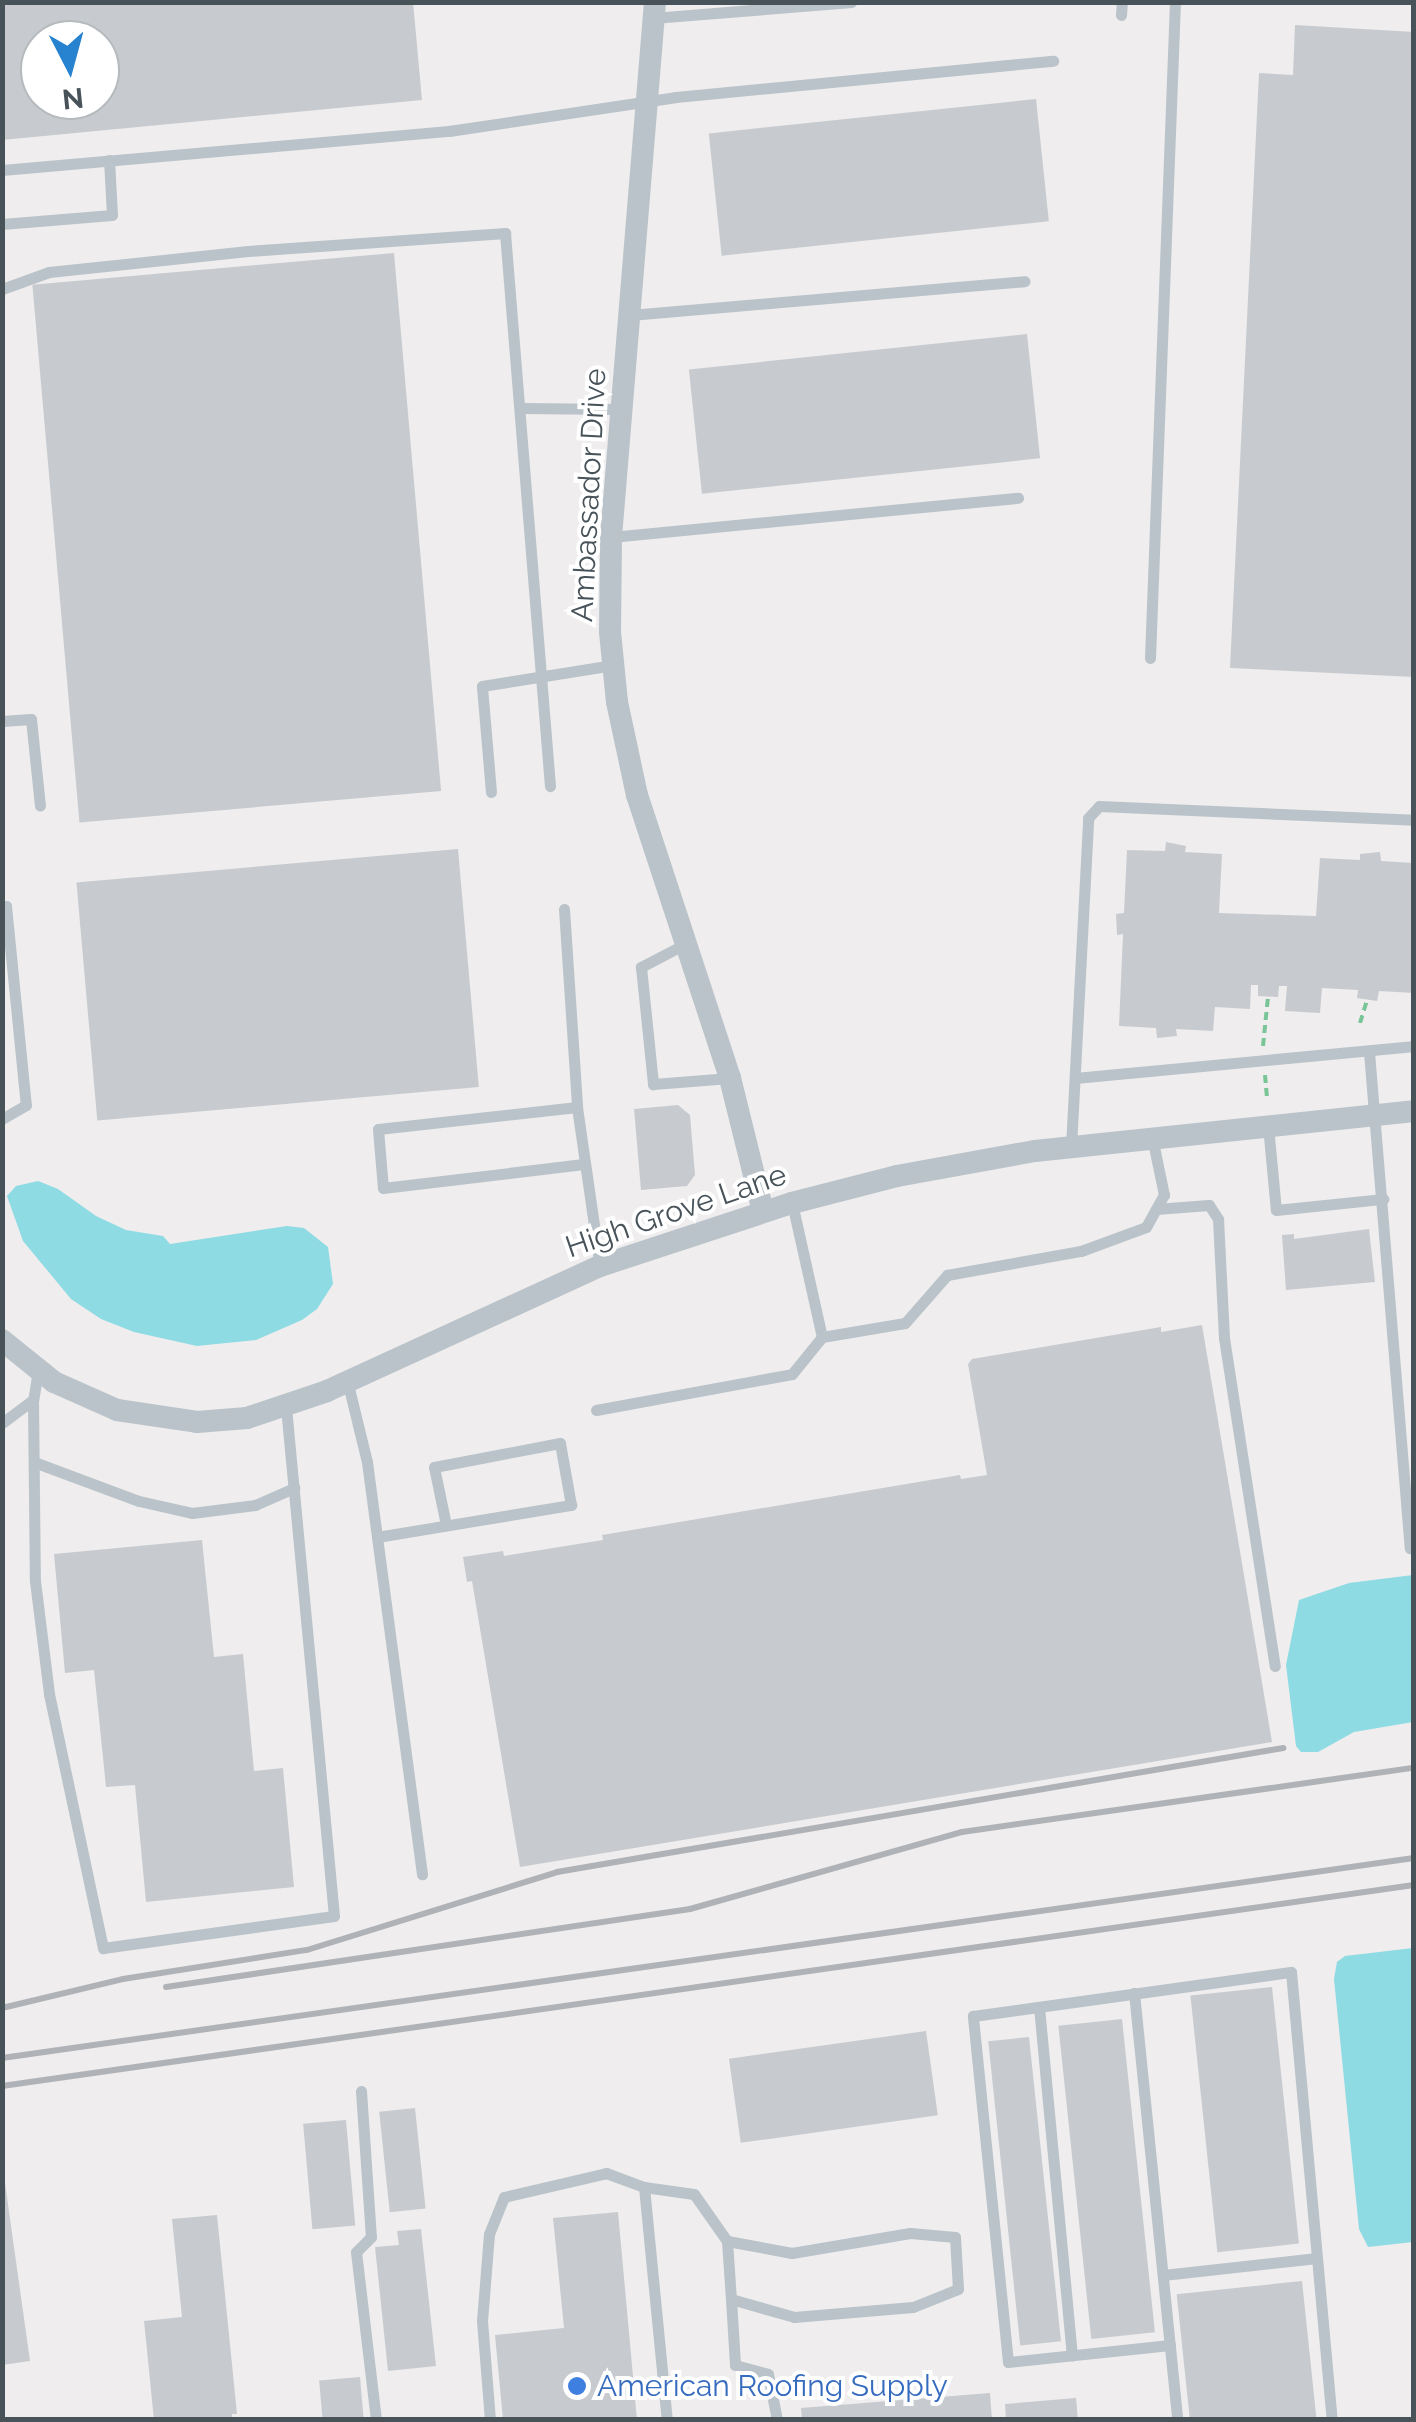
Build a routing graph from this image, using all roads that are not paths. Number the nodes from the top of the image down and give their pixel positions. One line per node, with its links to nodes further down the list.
1 (850, 2): 3 (lane)
2 (1175, 2): 17 (lane)
3 (736, 9): 4 (lane)
4 (654, 10): 6 (street, Ambassador Drive)
5 (1053, 61): 6 (lane)
6 (649, 102): 7 (lane); 12 (street, Ambassador Drive)
7 (108, 160): 8 (lane); 9 (lane)
8 (2, 170)
9 (2, 224)
10 (1024, 281): 12 (lane)
11 (2, 289): 13 (lane)
12 (630, 315): 14 (street, Ambassador Drive)
13 (520, 408): 14 (lane); 19 (lane)
14 (622, 409): 16 (street, Ambassador Drive)
15 (1018, 498): 16 (lane)
16 (611, 537): 18 (street, Ambassador Drive)
17 (1150, 658)
18 (613, 666): 19 (lane); 27 (street, Ambassador Drive)
19 (542, 676): 21 (lane); 22 (lane)
20 (2, 721): 23 (lane)
21 (550, 786)
22 (491, 792)
23 (40, 806)
24 (1414, 820): 31 (lane)
25 (2, 906): 35 (lane)
26 (564, 910): 32 (lane)
27 (685, 944): 30 (street, Ambassador Drive); 30 (lane)
28 (1414, 1046): 29 (lane)
29 (1369, 1052): 31 (lane); 34 (lane)
30 (730, 1078): 43 (street, Ambassador Drive)
31 (1075, 1078): 38 (lane)
32 (577, 1107): 39 (lane); 39 (lane)
33 (1414, 1111): 34 (street, High Grove Lane)
34 (1377, 1115): 36 (street, High Grove Lane); 40 (lane)
35 (2, 1119)
36 (1268, 1126): 37 (street, High Grove Lane); 40 (lane)
37 (1152, 1137): 38 (street, High Grove Lane); 42 (lane)
38 (1071, 1147): 41 (street, High Grove Lane)
39 (584, 1164): 44 (lane)
40 (1383, 1199): 57 (lane)
41 (792, 1203): 43 (street, High Grove Lane); 45 (lane)
42 (1156, 1209): 45 (lane); 58 (lane)
43 (763, 1211): 44 (street, High Grove Lane)
44 (600, 1266): 48 (street, High Grove Lane)
45 (822, 1336): 51 (lane)
46 (2, 1340): 47 (street, High Grove Lane)
47 (38, 1370): 49 (lane); 50 (street, High Grove Lane)
48 (347, 1380): 50 (street, High Grove Lane); 56 (lane)
49 (33, 1400): 52 (lane); 53 (lane)
50 (286, 1407): 54 (lane)
51 (596, 1410)
52 (2, 1422)
53 (34, 1462): 54 (lane); 54 (lane)
54 (294, 1488)
55 (446, 1525): 55 (lane); 56 (lane)
56 (377, 1537): 59 (lane)
57 (1410, 1548)
58 (1275, 1666)
59 (422, 1874)
60 (1134, 1993): 61 (lane); 65 (lane); 66 (lane)
61 (1039, 2007): 69 (lane); 69 (lane)
62 (361, 2091): 70 (lane)
63 (644, 2187): 64 (lane); 71 (lane); 72 (lane)
64 (726, 2241): 67 (lane); 67 (lane)
65 (1317, 2258): 66 (lane); 75 (lane)
66 (1162, 2275): 68 (lane)
67 (730, 2299): 73 (lane)
68 (1170, 2344): 69 (lane); 74 (lane)
69 (1072, 2355)
70 (376, 2420)
71 (490, 2420)
72 (667, 2420)
73 (777, 2420)
74 (1177, 2420)
75 (1332, 2420)

